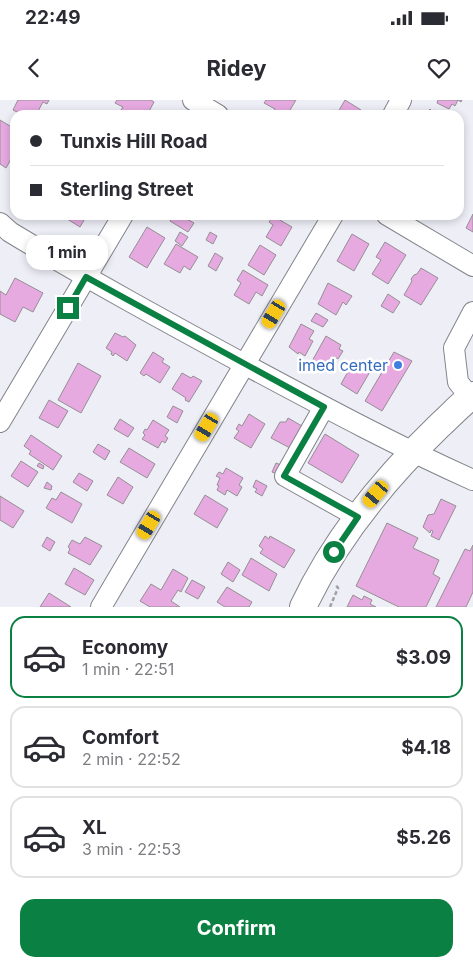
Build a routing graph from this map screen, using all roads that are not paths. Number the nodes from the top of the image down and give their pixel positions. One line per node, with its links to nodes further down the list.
1 (192, 100): 2 (street)
2 (209, 110)
3 (120, 220): 8 (street)
4 (330, 220): 10 (street)
5 (395, 220): 7 (street)
6 (0, 223): 8 (street)
7 (473, 266)
8 (86, 277): 10 (street); 13 (street)
9 (473, 312): 11 (street)
10 (244, 364): 12 (street); 17 (street)
11 (472, 396): 14 (main road)
12 (324, 407): 14 (street); 16 (street)
13 (0, 422)
14 (411, 452): 15 (street); 16 (main road)
15 (473, 480)
16 (358, 517): 18 (main road)
17 (101, 607)
18 (303, 607)

